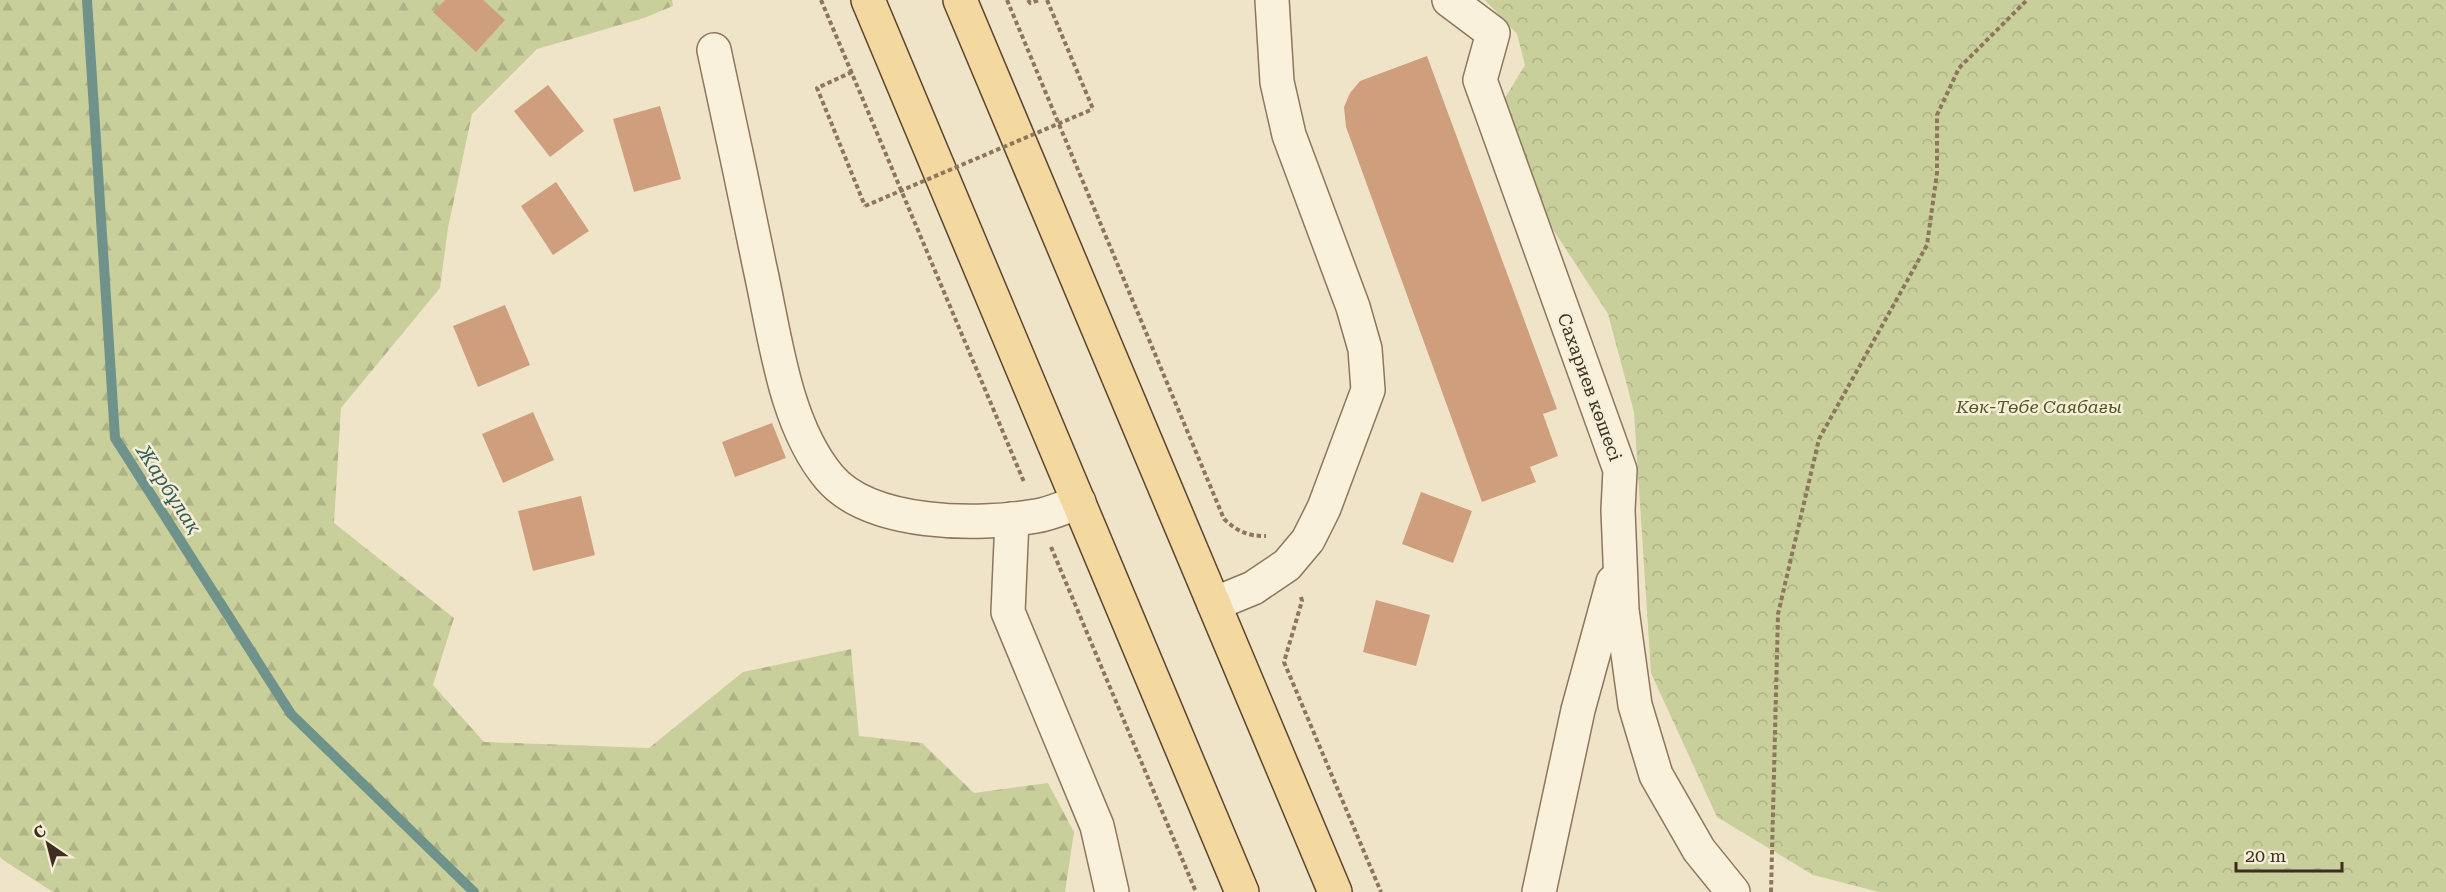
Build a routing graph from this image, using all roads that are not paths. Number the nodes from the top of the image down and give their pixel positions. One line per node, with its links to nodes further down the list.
1 (868, 0): 6 (main road)
2 (960, 0): 9 (main road)
3 (1272, 0): 9 (street)
4 (1449, 0): 8 (street, Сахариев көшесі)
5 (714, 50): 7 (street)
6 (1079, 502): 7 (street); 11 (main road)
7 (1025, 518): 10 (street)
8 (1620, 560): 13 (street); 14 (street, Сахариев көшесі)
9 (1214, 604): 12 (main road)
10 (1112, 892)
11 (1242, 892)
12 (1335, 892)
13 (1539, 892)
14 (1733, 892)

